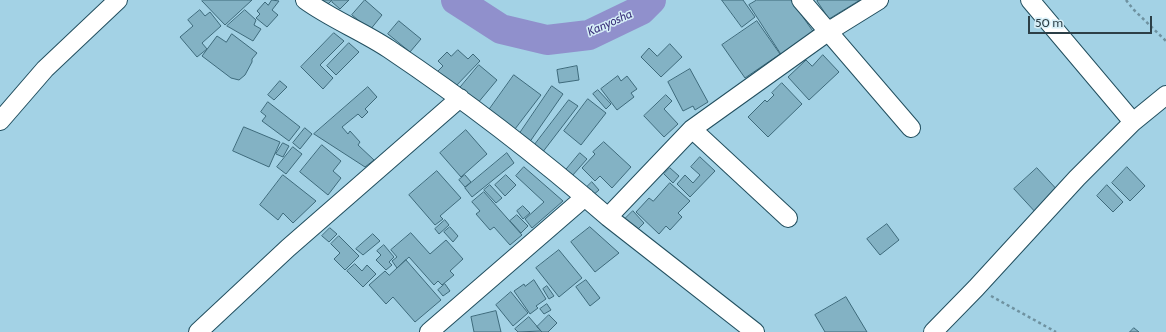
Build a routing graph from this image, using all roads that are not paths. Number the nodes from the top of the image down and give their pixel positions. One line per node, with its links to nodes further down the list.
1 (118, 0): 9 (street)
2 (305, 0): 8 (street)
3 (801, 0): 6 (street)
4 (879, 0): 6 (street)
5 (1030, 0): 10 (street)
6 (829, 30): 11 (street); 12 (street)
7 (1166, 96): 10 (street)
8 (460, 98): 13 (street); 17 (street)
9 (0, 121)
10 (1133, 122): 19 (street)
11 (911, 128)
12 (692, 130): 14 (street); 15 (street)
13 (585, 197): 14 (street); 18 (street)
14 (608, 218): 16 (street)
15 (788, 218)
16 (746, 329)
17 (198, 332)
18 (429, 332)
19 (933, 332)

